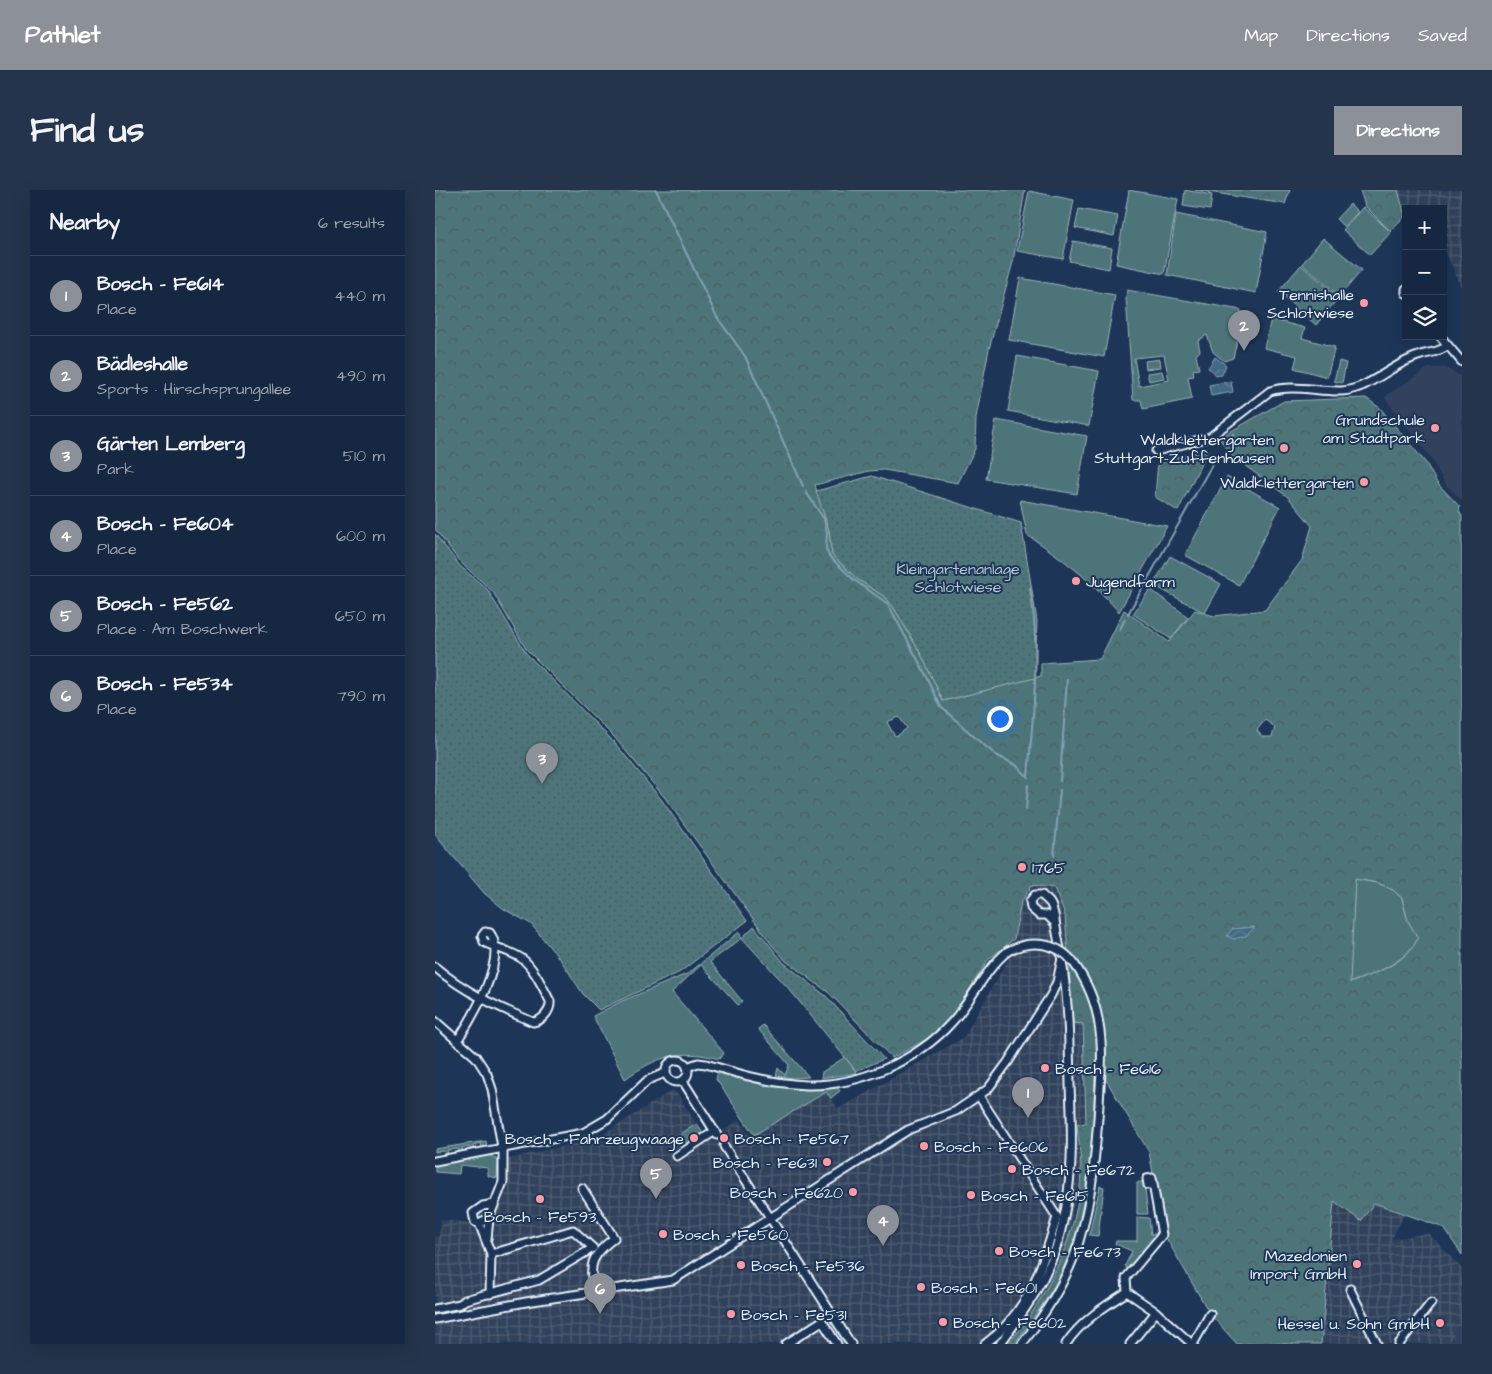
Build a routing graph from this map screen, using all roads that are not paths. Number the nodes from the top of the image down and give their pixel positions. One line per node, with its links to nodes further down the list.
1 (1443, 340): 2 (street)
2 (1447, 346): 3 (street); 4 (street)
3 (1462, 362)
4 (1156, 451)
5 (1055, 923): 6 (street)
6 (1062, 958): 14 (street); 36 (street)
7 (435, 967): 8 (street)
8 (481, 998): 8 (street); 10 (street)
9 (435, 1021): 10 (street)
10 (457, 1041): 16 (street)
11 (687, 1067): 12 (street); 13 (street); 41 (street, bridge)
12 (665, 1073): 13 (street); 16 (street)
13 (683, 1081): 17 (street)
14 (979, 1096): 22 (street); 40 (street)
15 (724, 1146): 22 (street)
16 (503, 1148): 18 (street); 21 (street)
17 (677, 1156)
18 (435, 1161)
19 (1153, 1185): 29 (street)
20 (582, 1188): 28 (street)
21 (494, 1204): 23 (street); 24 (street)
22 (770, 1216): 28 (street); 39 (street)
23 (489, 1218): 24 (street); 25 (street)
24 (479, 1224): 25 (street)
25 (487, 1239): 26 (street)
26 (491, 1254): 30 (street); 30 (street)
27 (1350, 1289): 45 (street)
28 (594, 1291): 35 (street)
29 (1127, 1292): 33 (street); 42 (street)
30 (490, 1294): 32 (street)
31 (1431, 1303): 46 (street)
32 (435, 1309)
33 (1156, 1312): 43 (street); 44 (street)
34 (1211, 1314): 44 (street)
35 (435, 1319)
36 (1001, 1342)
37 (786, 1344): 38 (street)
38 (837, 1344)
39 (851, 1344)
40 (985, 1344)
41 (1022, 1344)
42 (1066, 1344)
43 (1130, 1344)
44 (1192, 1344)
45 (1377, 1344)
46 (1399, 1344)

